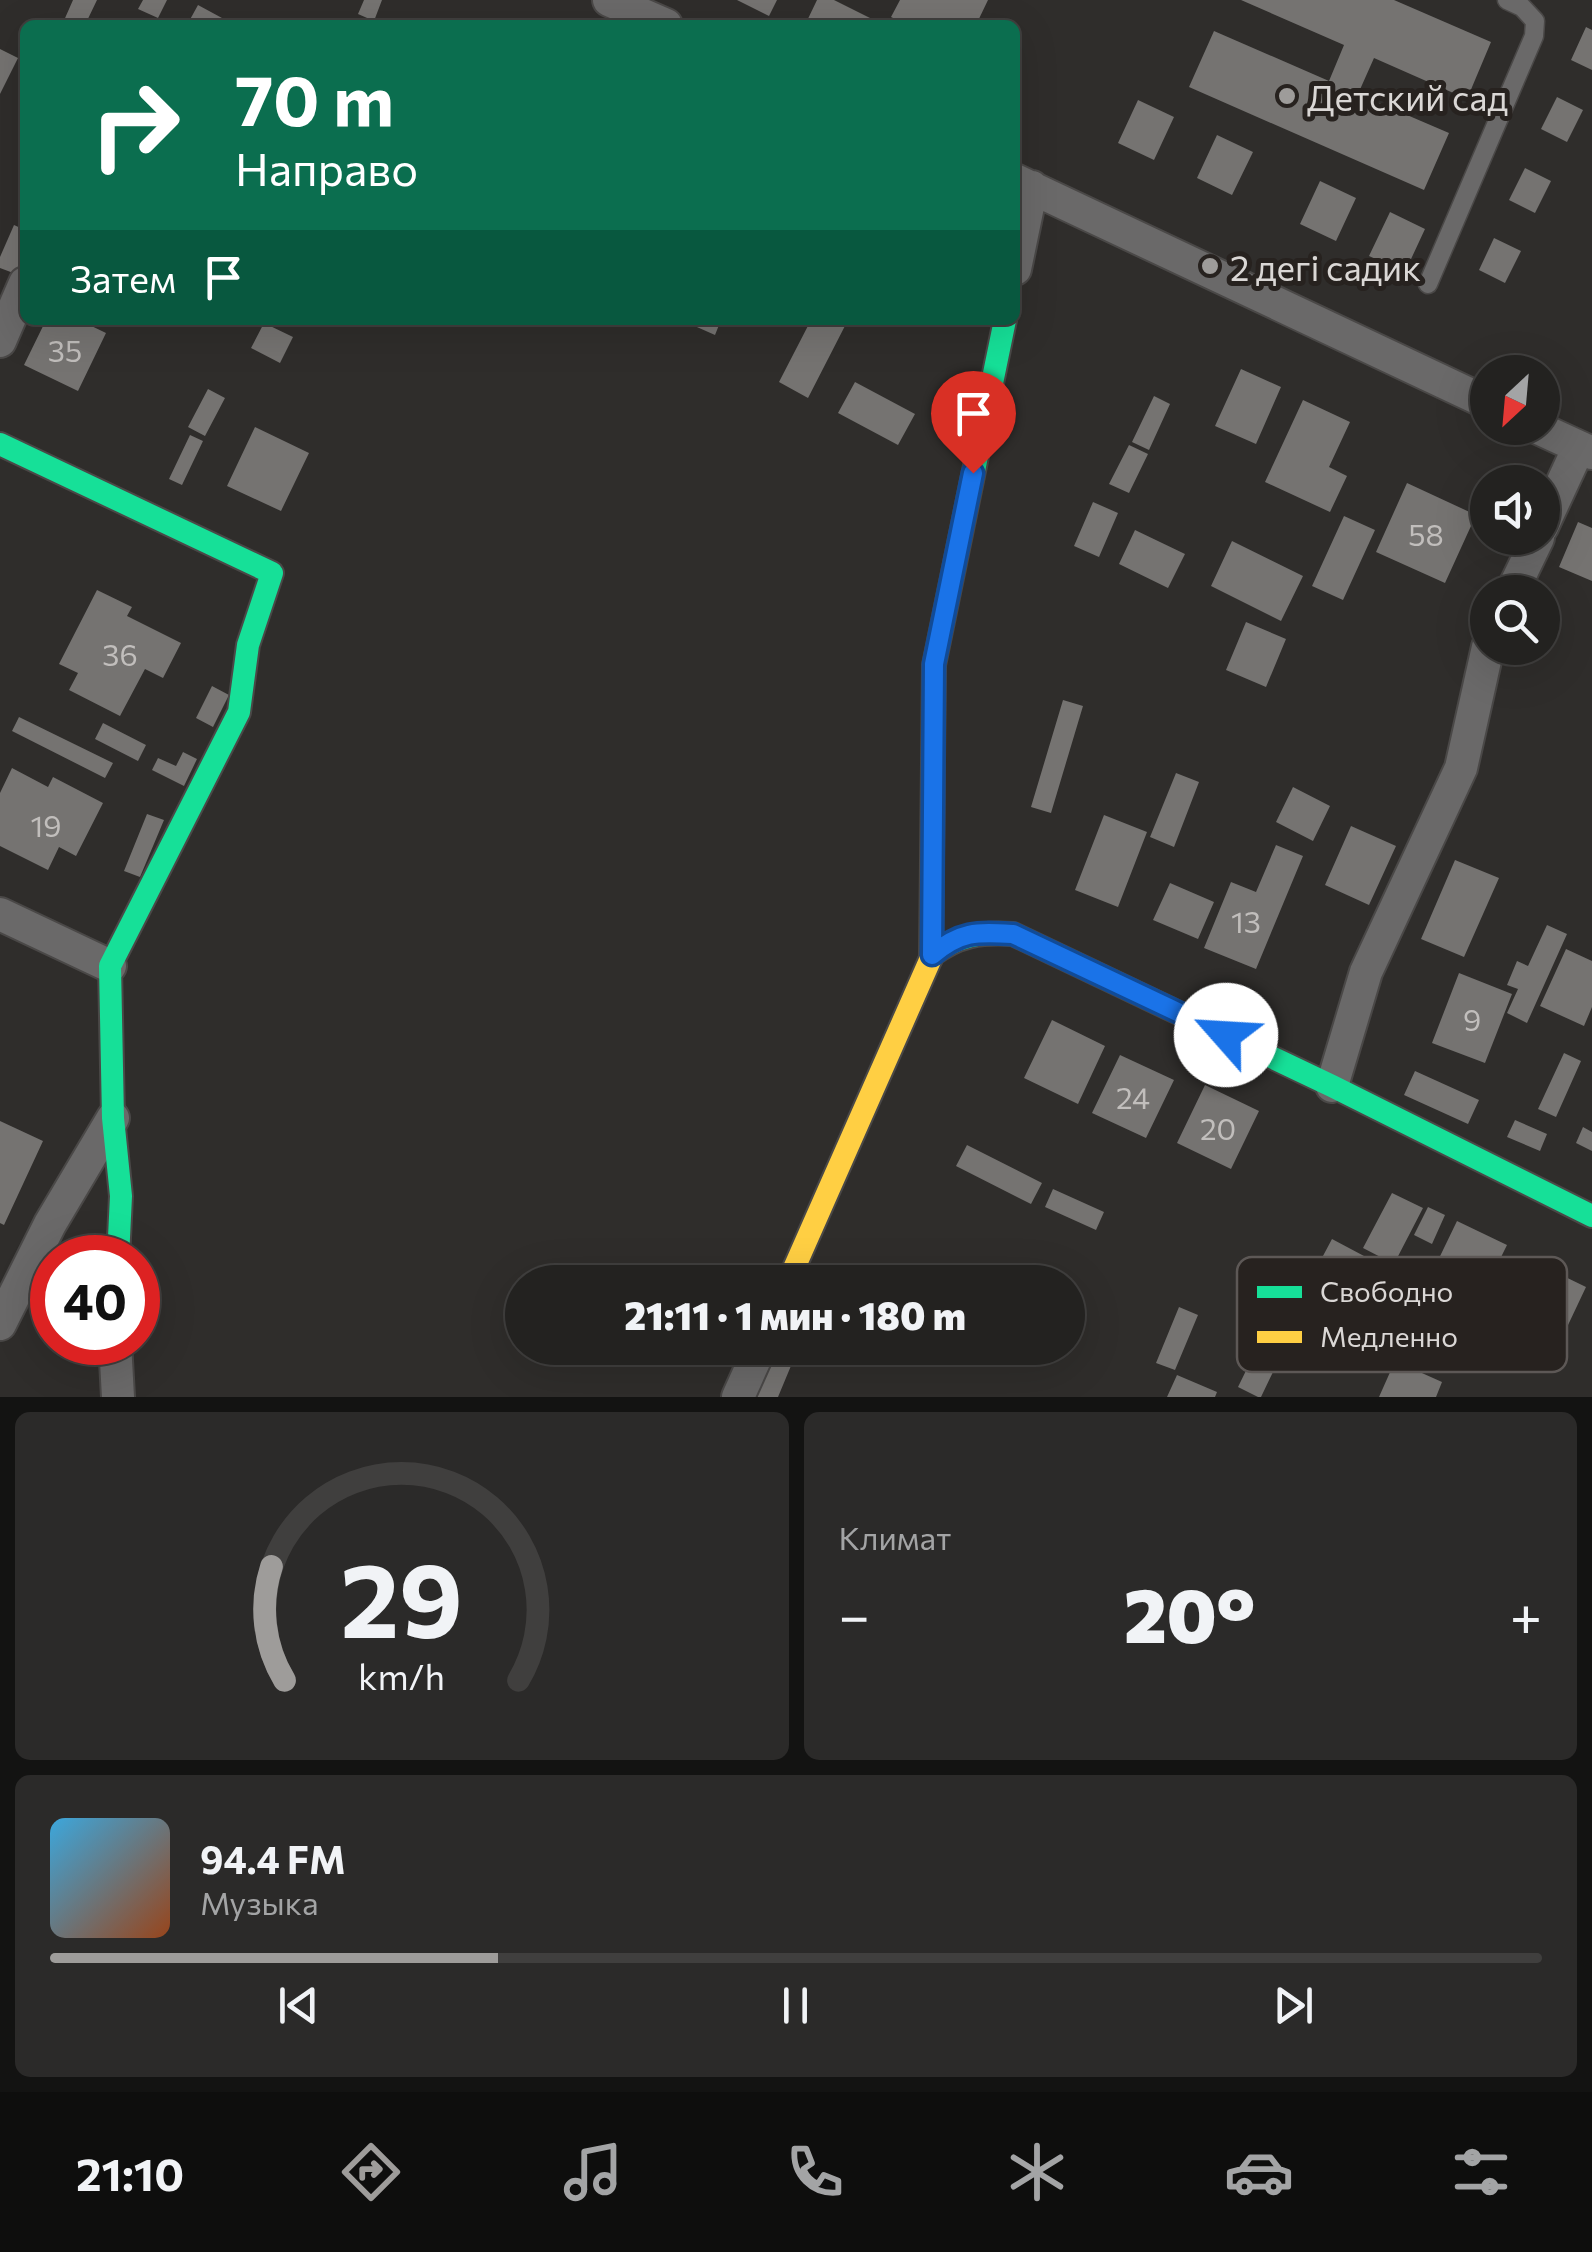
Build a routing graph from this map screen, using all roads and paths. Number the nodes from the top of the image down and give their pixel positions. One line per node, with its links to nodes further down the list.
1 (609, 0): 3 (street)
2 (1506, 0): 6 (lane)
3 (655, 20)
4 (1023, 184): 5 (street); 10 (street)
5 (1020, 216)
6 (1428, 284)
7 (20, 295): 9 (street)
8 (1003, 325): 17 (street)
9 (0, 341)
10 (1470, 395)
11 (1560, 438): 13 (street)
12 (0, 444): 18 (street)
13 (1586, 450): 14 (street)
14 (1560, 496)
15 (1484, 665): 19 (street)
16 (0, 914): 18 (street)
17 (932, 955): 19 (street); 23 (street)
18 (110, 966): 20 (street)
19 (1332, 1086): 21 (street)
20 (113, 1118): 22 (street); 24 (street)
21 (1592, 1216)
22 (119, 1235)
23 (795, 1265)
24 (0, 1324)
25 (116, 1365): 27 (street)
26 (752, 1365): 28 (street)
27 (118, 1397)
28 (738, 1397)

